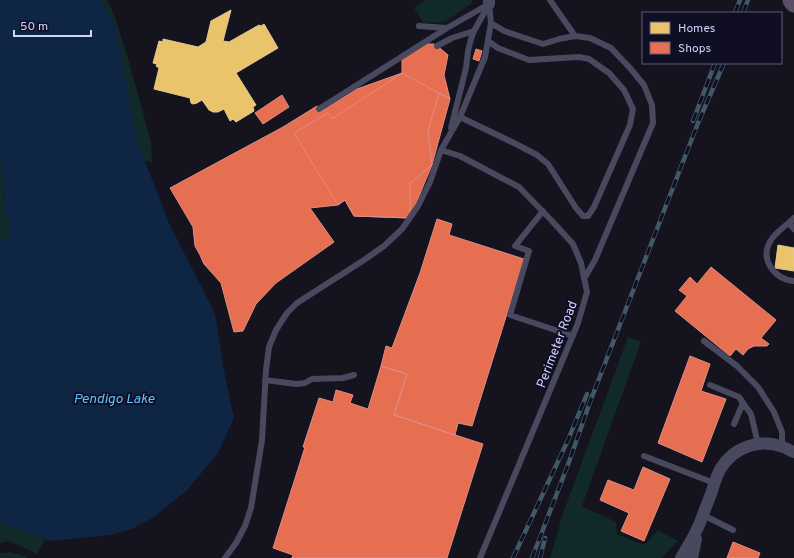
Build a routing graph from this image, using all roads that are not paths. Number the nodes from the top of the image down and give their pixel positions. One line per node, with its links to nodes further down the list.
1 (550, 0): 9 (lane)
2 (792, 0): 4 (highway)
3 (489, 2): 5 (lane); 7 (lane); 8 (lane)
4 (794, 2)
5 (491, 23): 9 (lane); 10 (lane)
6 (419, 26): 7 (lane)
7 (447, 28): 12 (lane)
8 (474, 31): 11 (lane); 14 (lane)
9 (574, 36): 20 (lane)
10 (488, 41): 13 (lane); 13 (lane)
11 (437, 46)
12 (319, 109)
13 (460, 117): 14 (lane)
14 (449, 136): 15 (lane)
15 (441, 150): 16 (lane, Perimeter Road); 25 (lane)
16 (543, 211): 20 (lane, Perimeter Road); 22 (lane)
17 (794, 218): 18 (lane)
18 (789, 223): 19 (lane); 21 (lane)
19 (794, 229)
20 (584, 279): 22 (lane, Perimeter Road)
21 (794, 281)
22 (573, 336): 37 (lane, Perimeter Road)
23 (704, 340): 30 (lane)
24 (354, 375): 25 (lane)
25 (265, 380): 36 (lane)
26 (710, 385): 27 (lane)
27 (743, 403): 28 (lane); 29 (lane)
28 (734, 424)
29 (758, 444): 30 (street); 33 (street)
30 (782, 447): 31 (street)
31 (794, 452)
32 (644, 456): 33 (lane)
33 (714, 483): 34 (street)
34 (700, 521): 35 (lane); 38 (street); 39 (street)
35 (733, 530)
36 (225, 558)
37 (480, 558)
38 (681, 558)
39 (692, 558)

